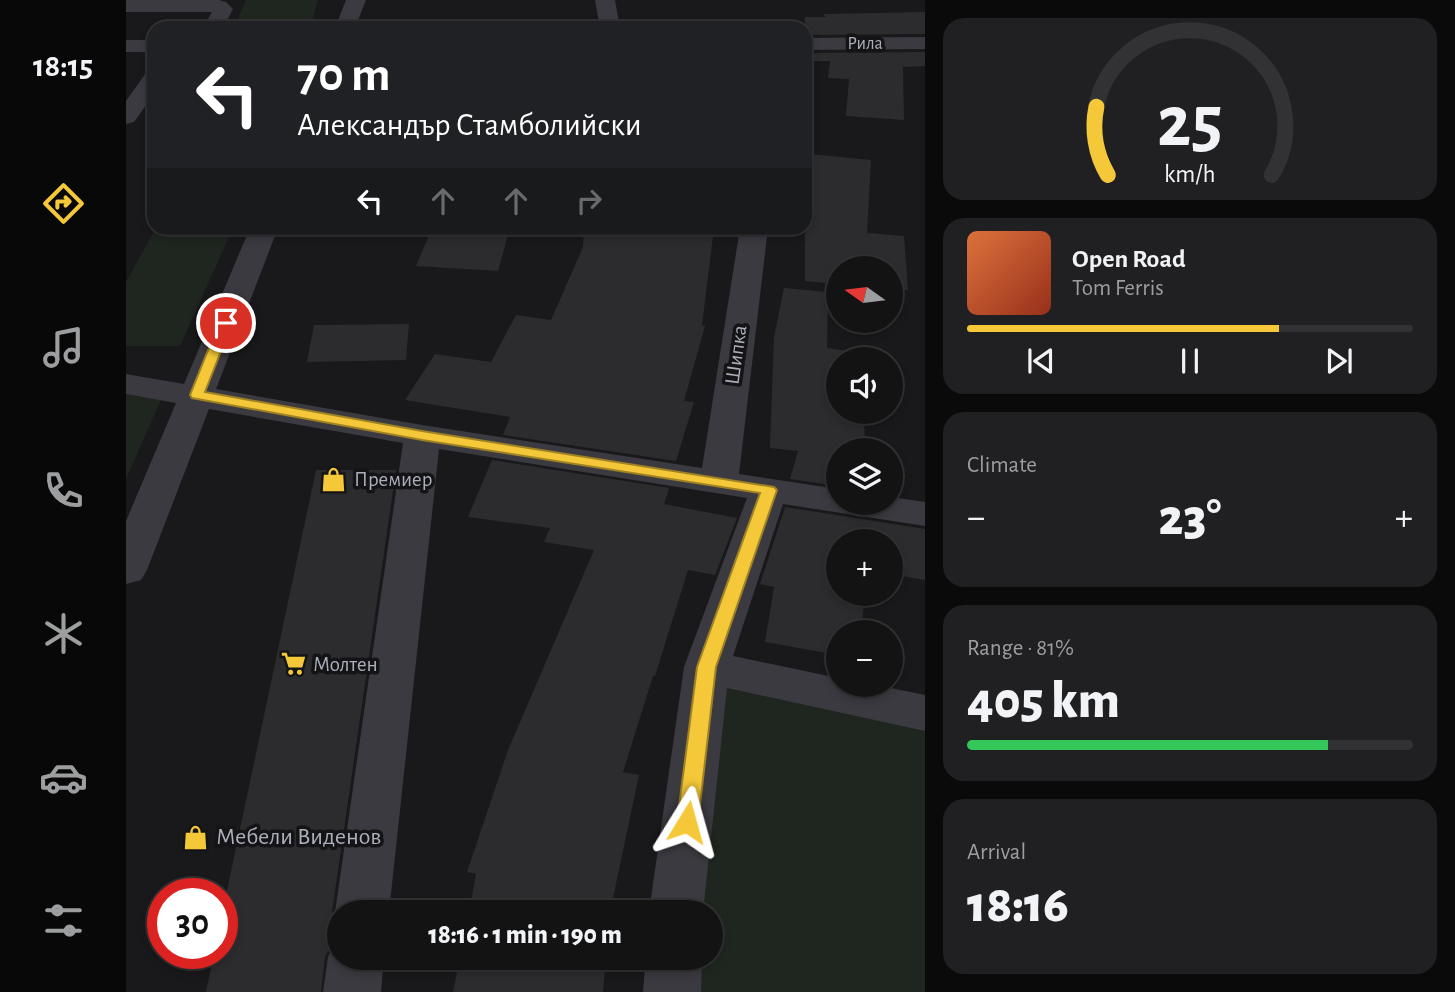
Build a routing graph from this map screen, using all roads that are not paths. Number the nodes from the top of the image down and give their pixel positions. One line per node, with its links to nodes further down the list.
1 (356, 0): 5 (street)
2 (605, 0): 6 (street)
3 (126, 6): 4 (street)
4 (217, 21)
5 (348, 21)
6 (609, 21)
7 (925, 43): 8 (street, Рила)
8 (812, 44)
9 (126, 46): 10 (street)
10 (147, 46)
11 (147, 88): 12 (street)
12 (126, 117)
13 (261, 235): 16 (street)
14 (753, 235): 18 (street, Шипка)
15 (126, 384): 16 (street)
16 (197, 395): 17 (street); 23 (street)
17 (422, 436): 18 (street); 26 (street)
18 (719, 482): 19 (street)
19 (769, 490): 20 (street); 24 (street)
20 (826, 499)
21 (903, 511): 22 (street)
22 (925, 514)
23 (126, 570)
24 (707, 667): 25 (street); 27 (street)
25 (925, 713)
26 (364, 900)
27 (678, 900)
28 (355, 970): 30 (street)
29 (673, 970): 31 (street)
30 (352, 992)
31 (672, 992)

